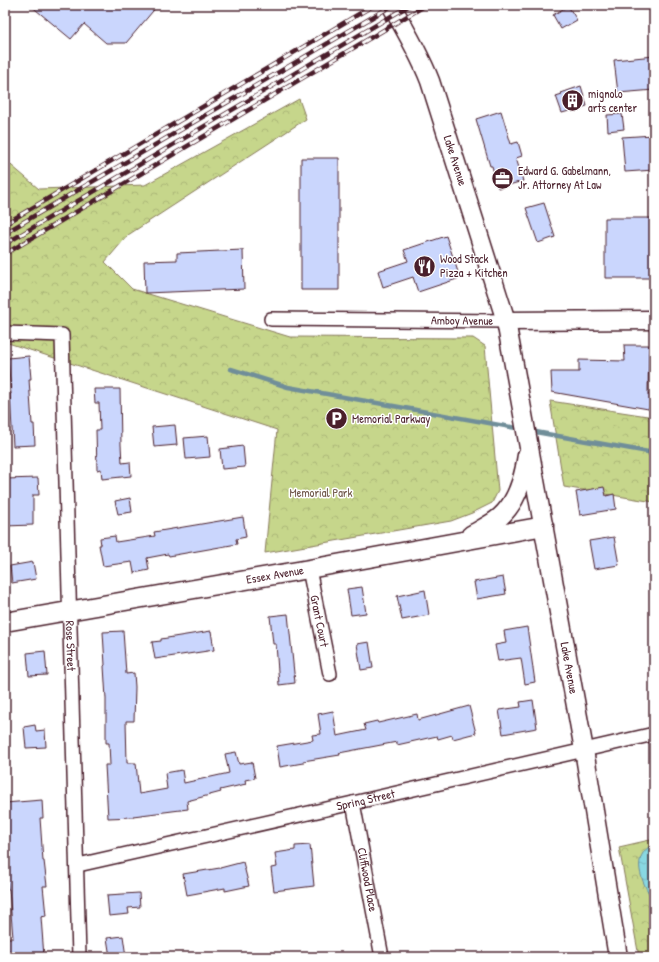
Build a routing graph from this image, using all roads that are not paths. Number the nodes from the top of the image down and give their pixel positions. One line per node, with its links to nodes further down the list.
1 (390, 5): 4 (street, Lake Avenue)
2 (271, 319): 4 (street, Amboy Avenue)
3 (654, 320): 4 (street, Amboy Avenue)
4 (506, 321): 6 (street, Lake Avenue)
5 (5, 333): 10 (street, Rose Street)
6 (528, 445): 7 (street, Lake Avenue); 8 (street)
7 (544, 526): 8 (street, Essex Avenue); 14 (street, Lake Avenue)
8 (460, 541): 9 (street, Essex Avenue)
9 (309, 569): 10 (street, Essex Avenue); 12 (street, Grant Court)
10 (70, 610): 11 (street, Essex Avenue); 16 (street, Rose Street)
11 (5, 622)
12 (330, 674)
13 (654, 734): 14 (street, Spring Street)
14 (584, 750): 15 (street, Spring Street); 19 (street, Lake Avenue)
15 (353, 803): 16 (street, Spring Street); 18 (street, Cliffwood Place)
16 (78, 865): 17 (street, Rose Street)
17 (80, 957)
18 (382, 957)
19 (618, 957)

